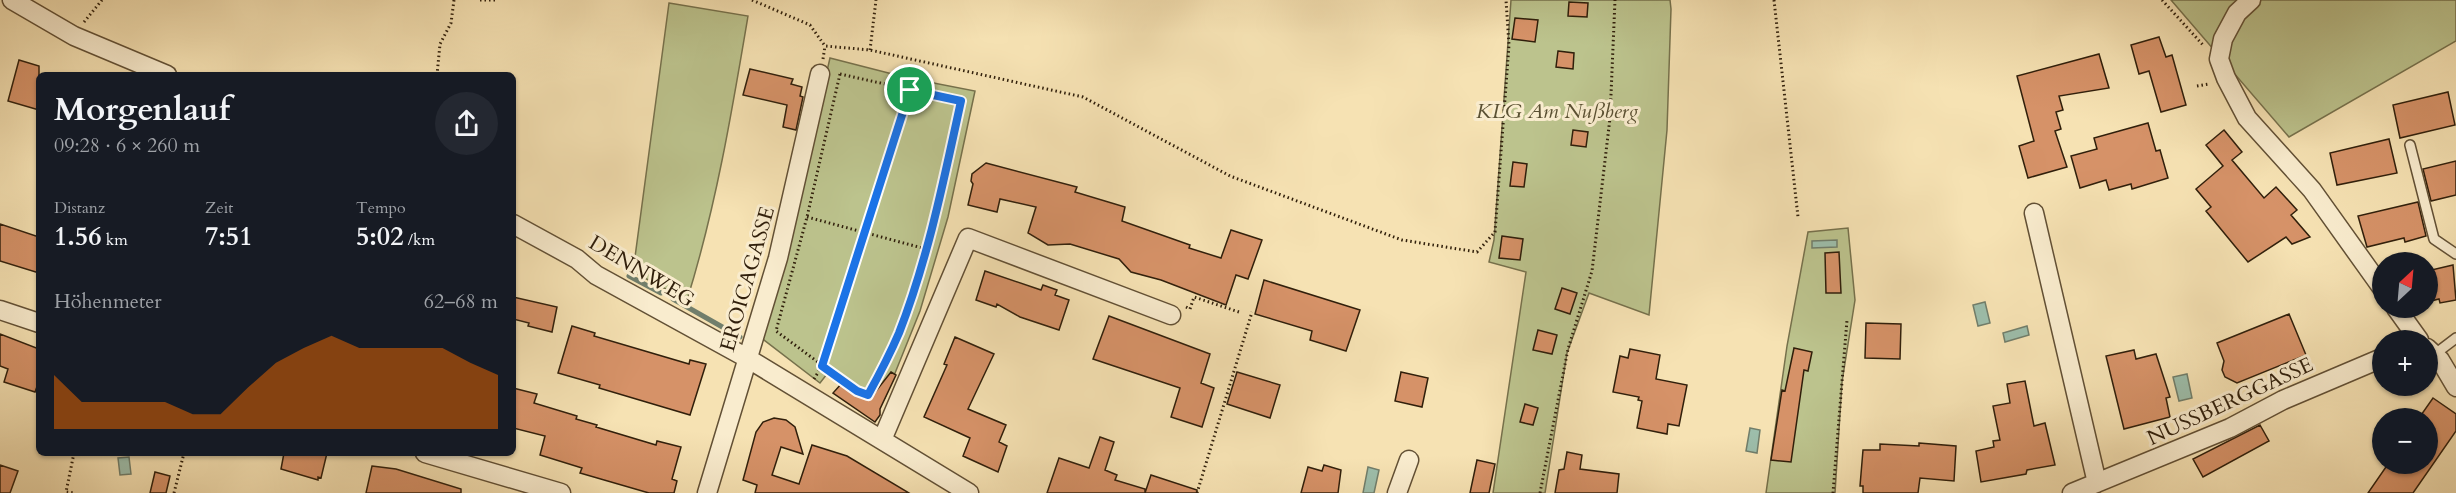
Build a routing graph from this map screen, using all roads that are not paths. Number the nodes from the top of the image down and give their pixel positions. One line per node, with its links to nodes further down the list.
1 (12, 0): 3 (street)
2 (2251, 0): 9 (street)
3 (160, 72)
4 (820, 74): 15 (street, EROICAGASSE)
5 (2410, 145): 8 (lane)
6 (2034, 213): 22 (street)
7 (516, 226): 15 (street, DENNWEG)
8 (2456, 254)
9 (2372, 274)
10 (0, 310): 12 (street)
11 (1171, 315): 19 (street)
12 (36, 322)
13 (2456, 338): 14 (lane)
14 (2438, 347)
15 (747, 358): 19 (street); 24 (street, EROICAGASSE)
16 (2438, 361): 18 (street)
17 (2372, 362): 22 (street, NUSSBERGGASSE)
18 (2456, 387)
19 (882, 440): 25 (street)
20 (436, 456): 23 (street)
21 (1409, 460): 26 (street)
22 (2097, 483): 27 (street, NUSSBERGGASSE)
23 (561, 493)
24 (707, 493)
25 (969, 493)
26 (1397, 493)
27 (2072, 493)

